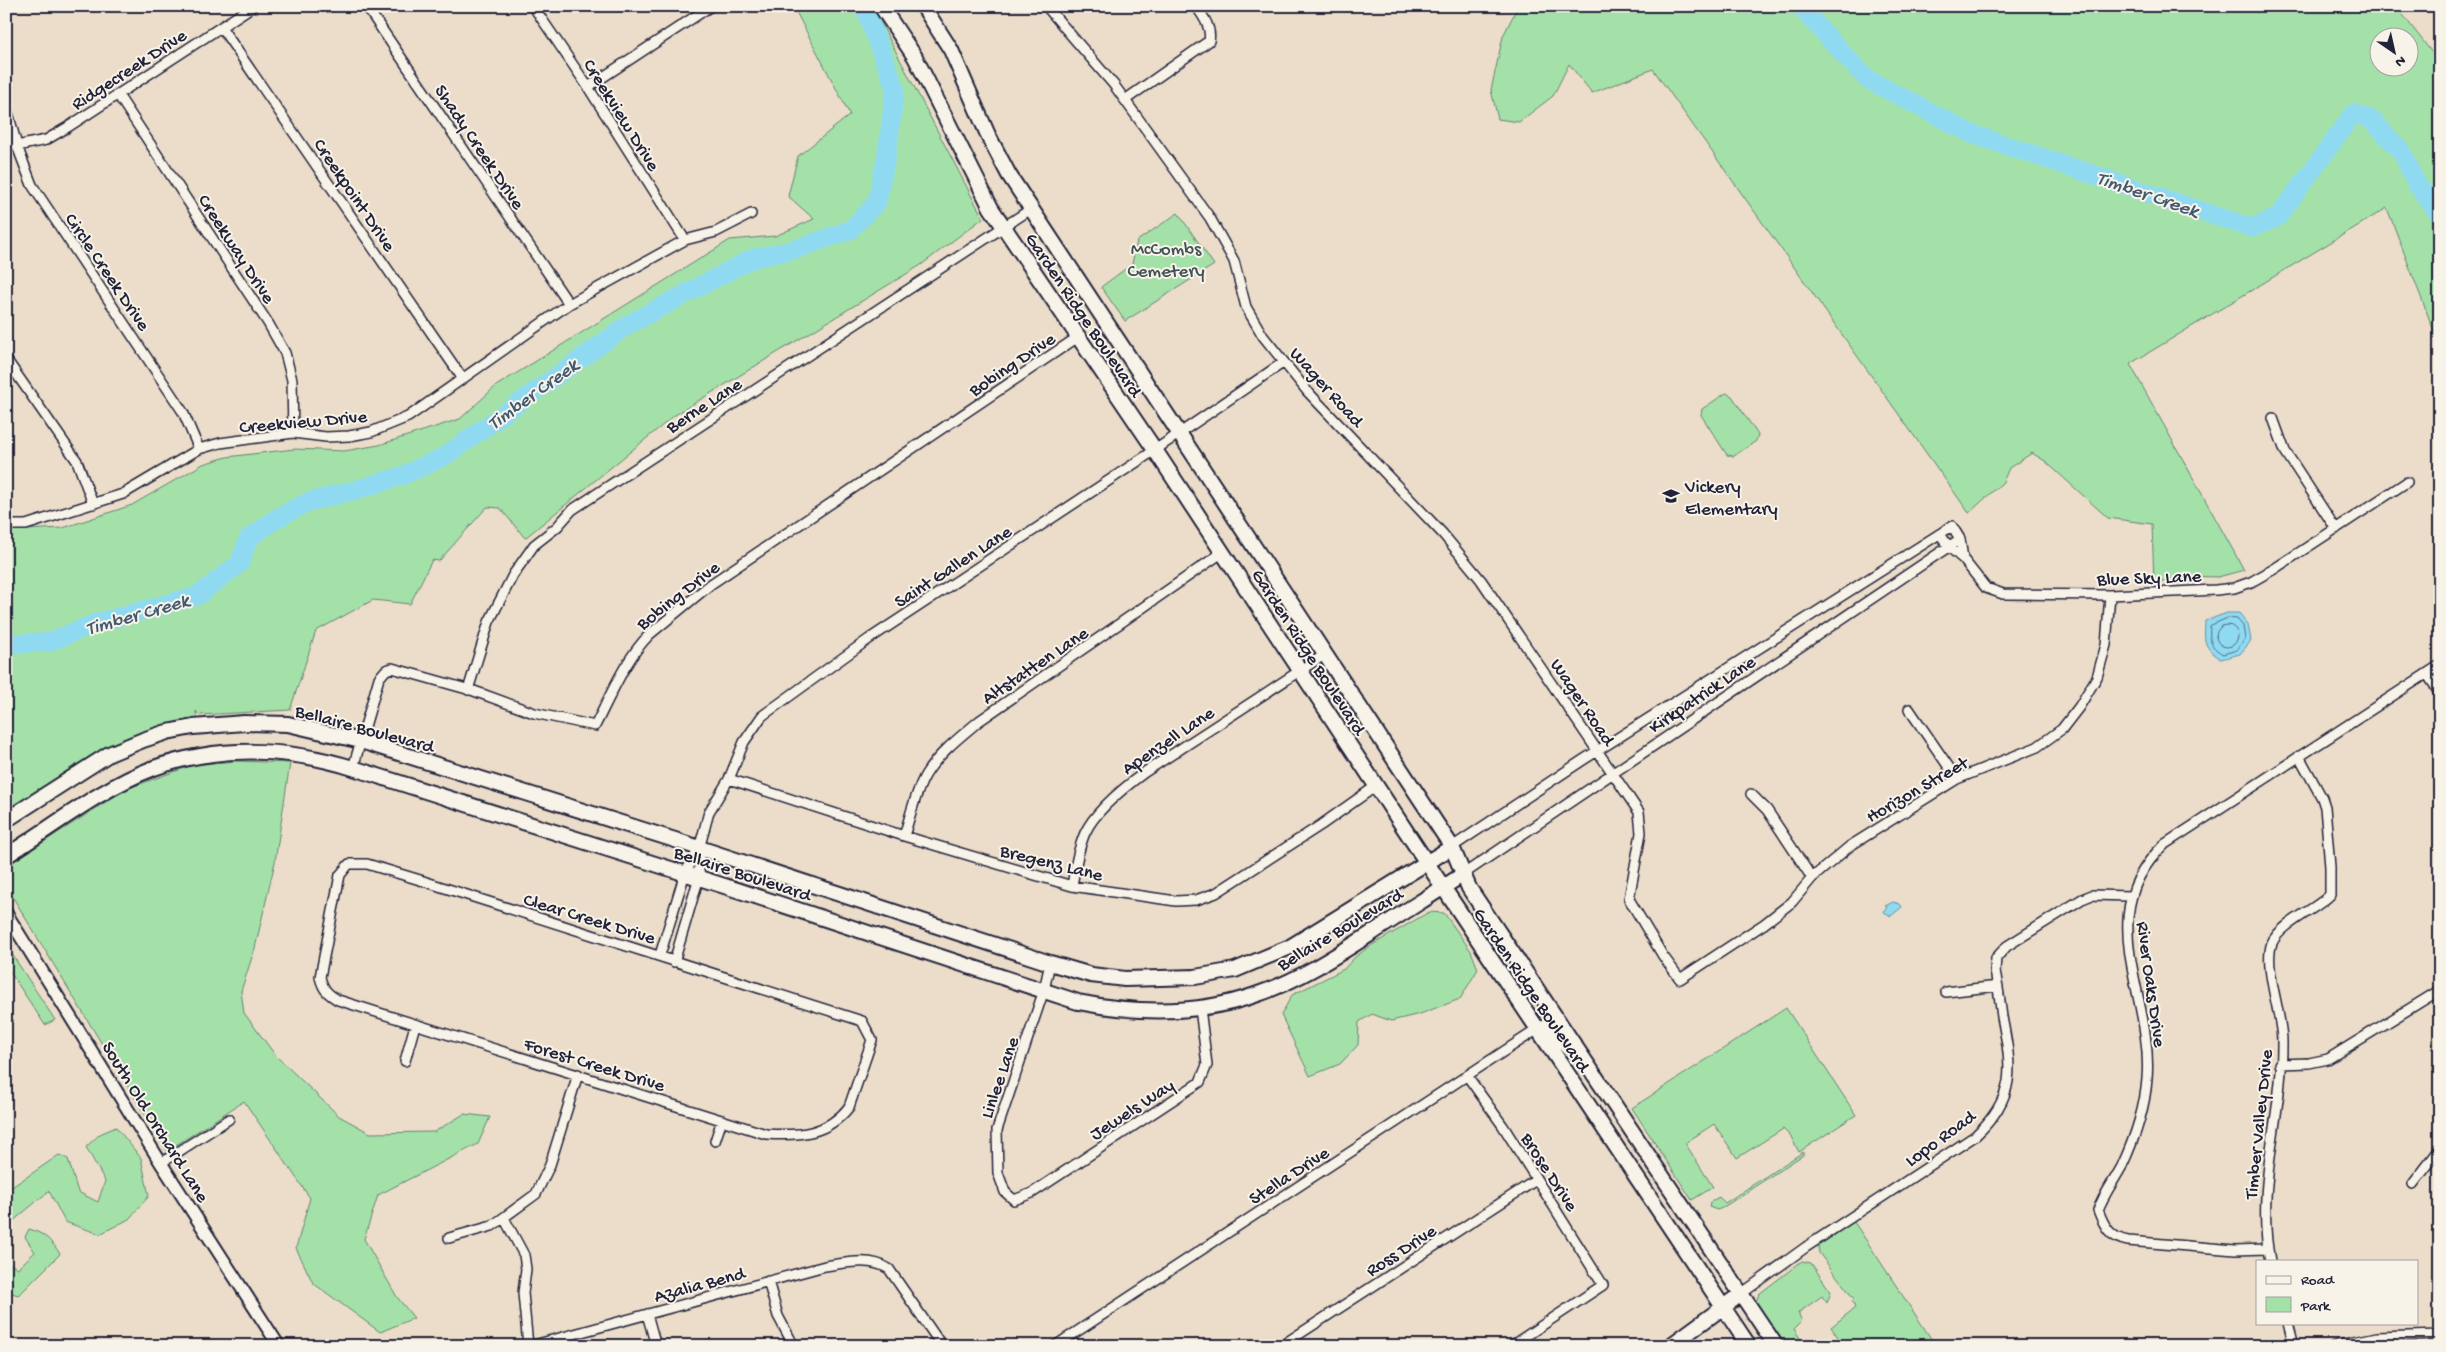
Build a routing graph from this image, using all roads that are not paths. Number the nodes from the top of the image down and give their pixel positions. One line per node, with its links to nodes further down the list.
1 (253, 6): 9 (street, Ridgecreek Drive)
2 (366, 6): 19 (street, Shady Creek Drive)
3 (533, 6): 10 (street, Creekview Drive)
4 (711, 6): 10 (street)
5 (881, 6): 17 (main road, Garden Ridge Boulevard)
6 (923, 6): 15 (main road, Garden Ridge Boulevard)
7 (1046, 6): 12 (street, Wager Road)
8 (1196, 6): 12 (street)
9 (221, 27): 11 (street, Ridgecreek Drive); 23 (street, Creekpoint Drive)
10 (588, 87): 18 (street, Creekview Drive)
11 (118, 95): 14 (street, Ridgecreek Drive); 25 (street, Creekway Drive)
12 (1125, 100): 22 (street, Wager Road)
13 (6, 105): 14 (street, Circle Creek Drive)
14 (17, 146): 27 (street, Circle Creek Drive)
15 (1031, 209): 17 (street, Berne Lane); 26 (main road, Garden Ridge Boulevard)
16 (751, 214): 18 (street, Creekview Drive)
17 (1003, 227): 20 (main road, Garden Ridge Boulevard); 44 (street, Berne Lane)
18 (685, 240): 19 (street, Creekview Drive)
19 (569, 304): 23 (street, Creekview Drive)
20 (1078, 337): 28 (main road, Garden Ridge Boulevard); 44 (street, Bobing Drive)
21 (6, 359): 30 (street)
22 (1284, 362): 26 (street, Saint Gallen Lane); 48 (street, Wager Road)
23 (463, 379): 25 (street, Creekview Drive)
24 (2273, 418): 33 (street)
25 (293, 433): 27 (street, Creekview Drive)
26 (1178, 434): 28 (street, Saint Gallen Lane); 40 (main road, Garden Ridge Boulevard)
27 (198, 449): 30 (street, Creekview Drive)
28 (1156, 450): 37 (main road, Garden Ridge Boulevard); 52 (street, Saint Gallen Lane)
29 (2407, 482): 33 (street, Blue Sky Lane)
30 (92, 504): 31 (street, Creekview Drive)
31 (6, 525)
32 (1952, 526): 34 (street, Kirkpatrick Lane); 35 (street, Blue Sky Lane)
33 (2336, 529): 39 (street, Blue Sky Lane)
34 (1940, 534): 36 (street, Blue Sky Lane); 48 (street, Kirkpatrick Lane)
35 (1960, 540): 36 (street, Kirkpatrick Lane); 38 (street, Blue Sky Lane)
36 (1949, 547): 38 (street, Blue Sky Lane); 51 (street, Kirkpatrick Lane)
37 (1222, 552): 42 (main road, Garden Ridge Boulevard); 57 (street, Altstatten Lane)
38 (1964, 559): 39 (street, Blue Sky Lane)
39 (2110, 595): 53 (street, Horizon Street)
40 (1324, 655): 42 (street, Apenzell Lane); 58 (main road, Garden Ridge Boulevard)
41 (2440, 665): 43 (street, River Oaks Drive)
42 (1300, 671): 54 (main road, Garden Ridge Boulevard); 66 (street, Apenzell Lane)
43 (2427, 674): 45 (street); 49 (street, River Oaks Drive)
44 (468, 690): 47 (street, Bobing Drive)
45 (2440, 693)
46 (1909, 709): 53 (street)
47 (361, 741): 50 (street, Bobing Drive); 56 (main road, Bellaire Boulevard); 59 (main road, Bellaire Boulevard)
48 (1598, 751): 51 (street, Wager Road); 58 (street, Kirkpatrick Lane)
49 (2299, 756): 68 (street, River Oaks Drive); 84 (street, Timber Valley Drive)
50 (353, 768): 60 (main road, Bellaire Boulevard); 62 (main road, Bellaire Boulevard)
51 (1612, 772): 63 (street, Kirkpatrick Lane); 74 (street, Wager Road)
52 (729, 779): 57 (street, Bregenz Lane); 59 (street, Saint Gallen Lane)
53 (1957, 779): 65 (street, Horizon Street)
54 (1376, 786): 61 (main road, Garden Ridge Boulevard); 66 (street, Bregenz Lane)
55 (1751, 794): 65 (street)
56 (6, 820)
57 (904, 836): 66 (street, Bregenz Lane)
58 (1452, 847): 61 (main road, Bellaire Boulevard); 63 (main road, Garden Ridge Boulevard)
59 (699, 849): 62 (street); 64 (street); 73 (main road, Bellaire Boulevard)
60 (6, 856)
61 (1427, 863): 67 (main road, Garden Ridge Boulevard); 73 (main road, Bellaire Boulevard)
62 (685, 873): 64 (main road, Bellaire Boulevard); 71 (street)
63 (1462, 875): 67 (main road, Bellaire Boulevard); 87 (main road, Garden Ridge Boulevard)
64 (699, 877): 72 (street); 76 (main road, Bellaire Boulevard)
65 (1812, 878): 74 (street, Horizon Street)
66 (1072, 886)
67 (1443, 887): 79 (main road, Bellaire Boulevard); 81 (main road, Garden Ridge Boulevard)
68 (2130, 896): 75 (street, Lopo Road); 98 (street, River Oaks Drive)
69 (6, 913): 92 (street, South Old Orchard Lane)
70 (330, 925): 71 (street, Clear Creek Drive); 80 (street, Forest Creek Drive)
71 (660, 955): 72 (street, Clear Creek Drive)
72 (674, 962): 82 (street, Clear Creek Drive)
73 (1050, 963): 76 (street, Linlee Lane)
74 (1680, 979)
75 (1998, 986): 78 (street); 101 (street, Lopo Road)
76 (1044, 990): 79 (main road, Bellaire Boulevard); 95 (street, Linlee Lane)
77 (2440, 990): 84 (street)
78 (1946, 992)
79 (1200, 1008): 95 (street, Jewels Way)
80 (415, 1025): 83 (street); 85 (street, Forest Creek Drive)
81 (1538, 1029): 86 (street, Stella Drive); 87 (main road); 102 (main road, Garden Ridge Boulevard)
82 (872, 1040): 89 (street, Forest Creek Drive)
83 (405, 1061)
84 (2280, 1064): 98 (street, Timber Valley Drive)
85 (578, 1074): 89 (street, Forest Creek Drive); 96 (street)
86 (1468, 1077): 93 (street, Brose Drive); 111 (street, Stella Drive)
87 (1605, 1088): 101 (main road, Garden Ridge Boulevard)
88 (229, 1119): 92 (street)
89 (722, 1120): 90 (street)
90 (715, 1141)
91 (2440, 1149): 94 (street)
92 (162, 1163): 106 (street, South Old Orchard Lane)
93 (1536, 1180): 112 (street, Ross Drive); 113 (street, Brose Drive)
94 (2413, 1184)
95 (1014, 1200)
96 (504, 1218): 97 (street); 107 (street)
97 (449, 1238)
98 (2267, 1249): 99 (street, Timber Valley Drive)
99 (2270, 1260)
100 (768, 1281): 103 (street, Azalia Bend); 109 (street); 110 (street, Azalia Bend)
101 (1742, 1294): 102 (main road); 116 (main road, Garden Ridge Boulevard)
102 (1723, 1307): 114 (main road); 115 (main road, Garden Ridge Boulevard)
103 (647, 1314): 107 (street, Azalia Bend); 108 (street)
104 (2288, 1324): 117 (street)
105 (2440, 1336): 118 (street)
106 (279, 1346)
107 (529, 1346)
108 (656, 1346)
109 (794, 1346)
110 (942, 1346)
111 (1055, 1346)
112 (1281, 1346)
113 (1511, 1346)
114 (1670, 1346)
115 (1749, 1346)
116 (1776, 1346)
117 (2294, 1346)
118 (2334, 1346)

